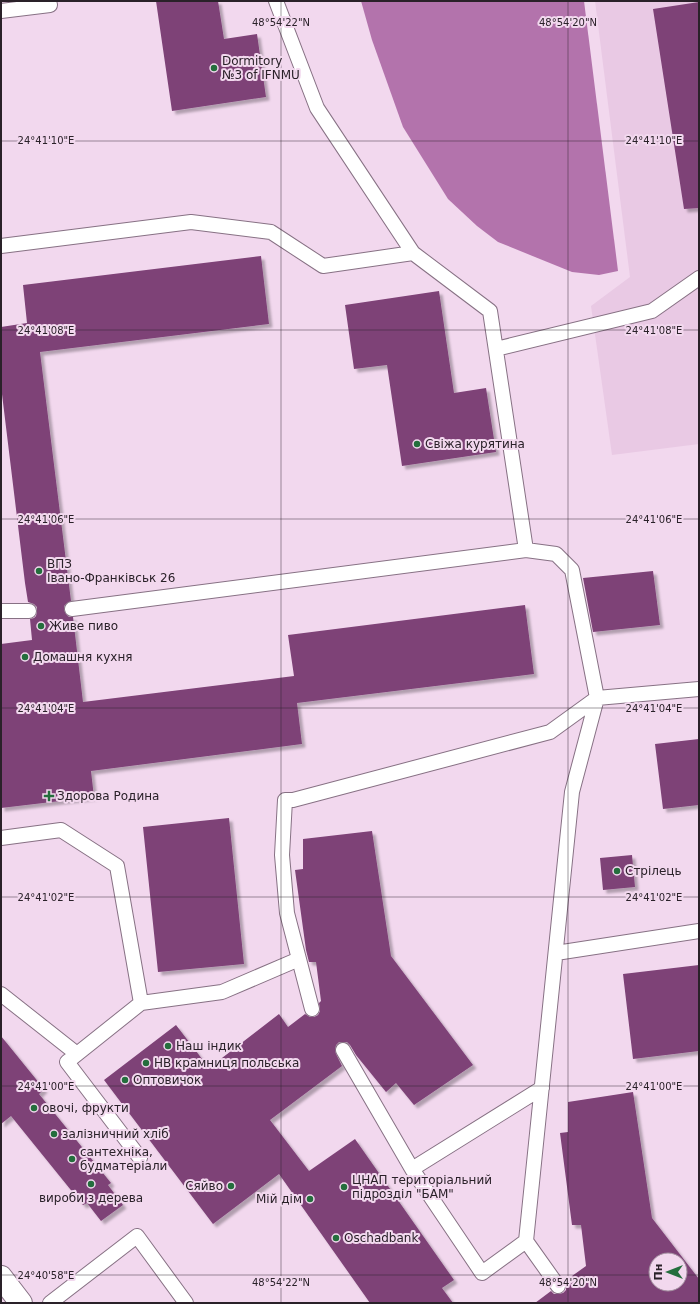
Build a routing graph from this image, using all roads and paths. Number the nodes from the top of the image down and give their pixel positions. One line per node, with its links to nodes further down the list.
1 (49, 1): 3 (lane)
2 (276, 1): 5 (lane)
3 (1, 11)
4 (1, 246): 5 (lane)
5 (413, 253): 7 (lane)
6 (699, 278): 7 (lane)
7 (496, 349): 8 (lane)
8 (526, 550): 9 (lane); 13 (lane)
9 (72, 609)
10 (1, 611): 11 (lane)
11 (29, 611)
12 (699, 689): 13 (lane)
13 (597, 698): 16 (lane); 17 (lane)
14 (1, 838): 19 (lane)
15 (699, 931): 16 (lane)
16 (556, 953): 23 (lane)
17 (299, 959): 19 (lane); 20 (lane)
18 (1, 994): 22 (lane)
19 (141, 1003): 22 (lane)
20 (312, 1009)
21 (343, 1050): 25 (lane)
22 (77, 1054): 24 (lane)
23 (542, 1088): 25 (lane); 26 (lane)
24 (140, 1158)
25 (412, 1169): 26 (lane)
26 (526, 1241): 28 (lane)
27 (1, 1277): 29 (main road)
28 (558, 1286)
29 (21, 1303)
30 (50, 1303): 31 (lane)
31 (186, 1303)

